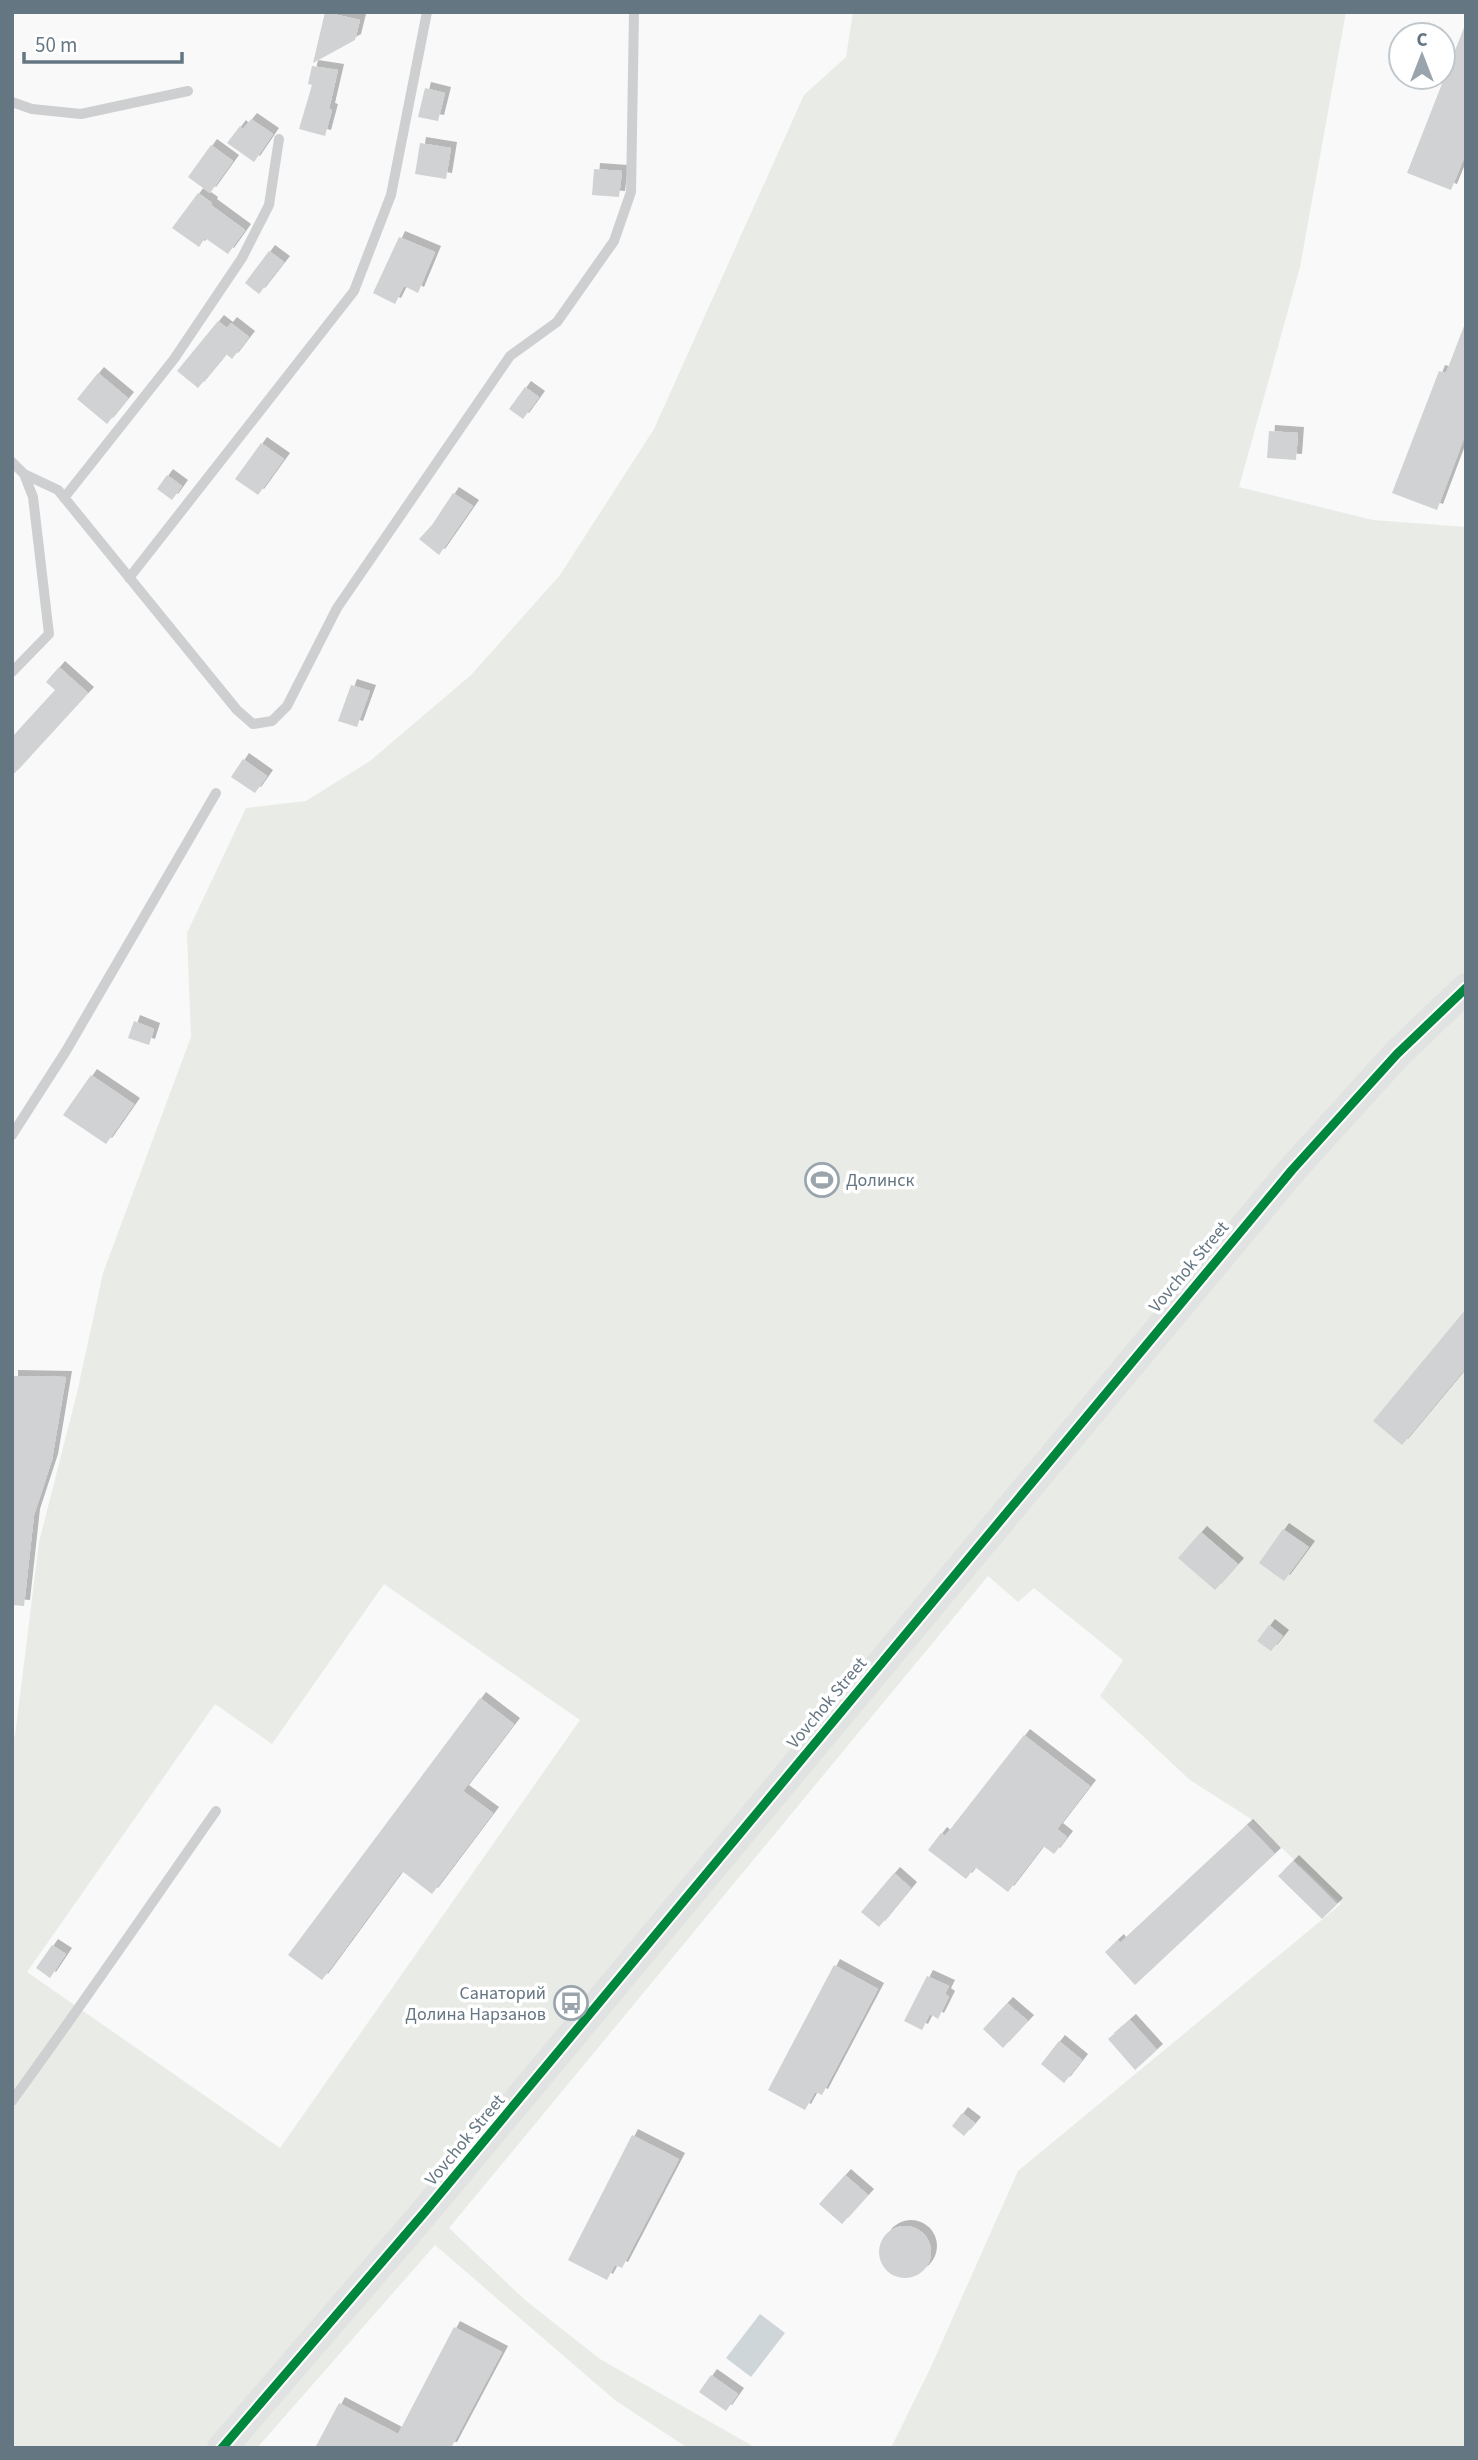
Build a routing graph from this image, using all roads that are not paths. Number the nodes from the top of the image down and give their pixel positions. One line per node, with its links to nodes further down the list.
1 (427, 12): 9 (lane)
2 (634, 12): 9 (lane)
3 (188, 91): 4 (lane)
4 (12, 102)
5 (279, 139): 8 (lane)
6 (12, 462): 7 (lane)
7 (23, 474): 8 (lane); 10 (lane)
8 (64, 498): 9 (lane)
9 (129, 578)
10 (12, 672)
11 (216, 793): 13 (lane)
12 (1466, 988): 16 (street, Vovchok Street)
13 (12, 1135)
14 (216, 1811): 15 (lane)
15 (12, 2101)
16 (222, 2448)

